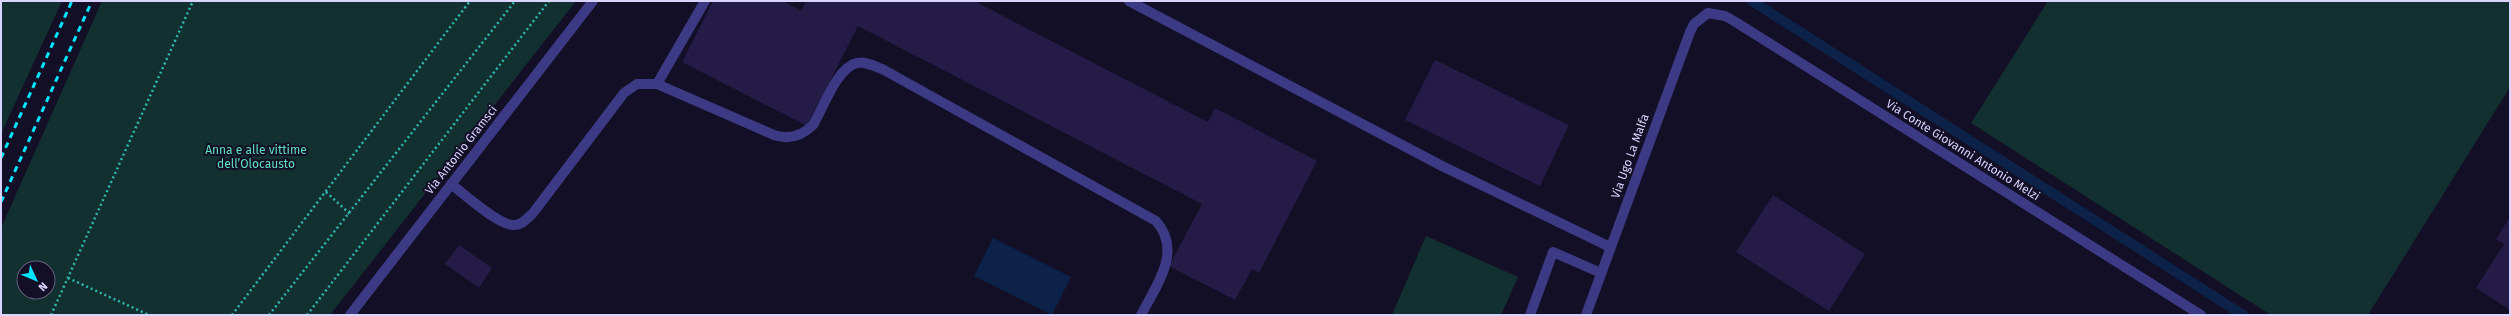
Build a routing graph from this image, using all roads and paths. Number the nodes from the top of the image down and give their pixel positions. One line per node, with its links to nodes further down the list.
1 (193, 1): 15 (path)
2 (470, 1): 11 (path)
3 (515, 1): 12 (path)
4 (548, 1): 20 (path)
5 (593, 1): 10 (street, Via Antonio Gramsci)
6 (705, 1): 9 (street)
7 (1129, 1): 13 (street)
8 (1708, 13): 13 (street, Via Ugo La Malfa); 25 (street, Via Conte Giovanni Antonio Melzi)
9 (657, 84): 10 (street); 22 (street)
10 (451, 184): 21 (street, Via Antonio Gramsci)
11 (326, 192): 12 (path); 18 (path)
12 (350, 214): 19 (path)
13 (1610, 247): 14 (street, Via Ugo La Malfa)
14 (1601, 273): 23 (street); 24 (street, Via Ugo La Malfa)
15 (68, 278): 16 (path); 17 (path)
16 (51, 315)
17 (149, 315)
18 (232, 315)
19 (269, 315)
20 (307, 315)
21 (350, 315)
22 (1141, 315)
23 (1530, 315)
24 (1586, 315)
25 (2201, 315)

